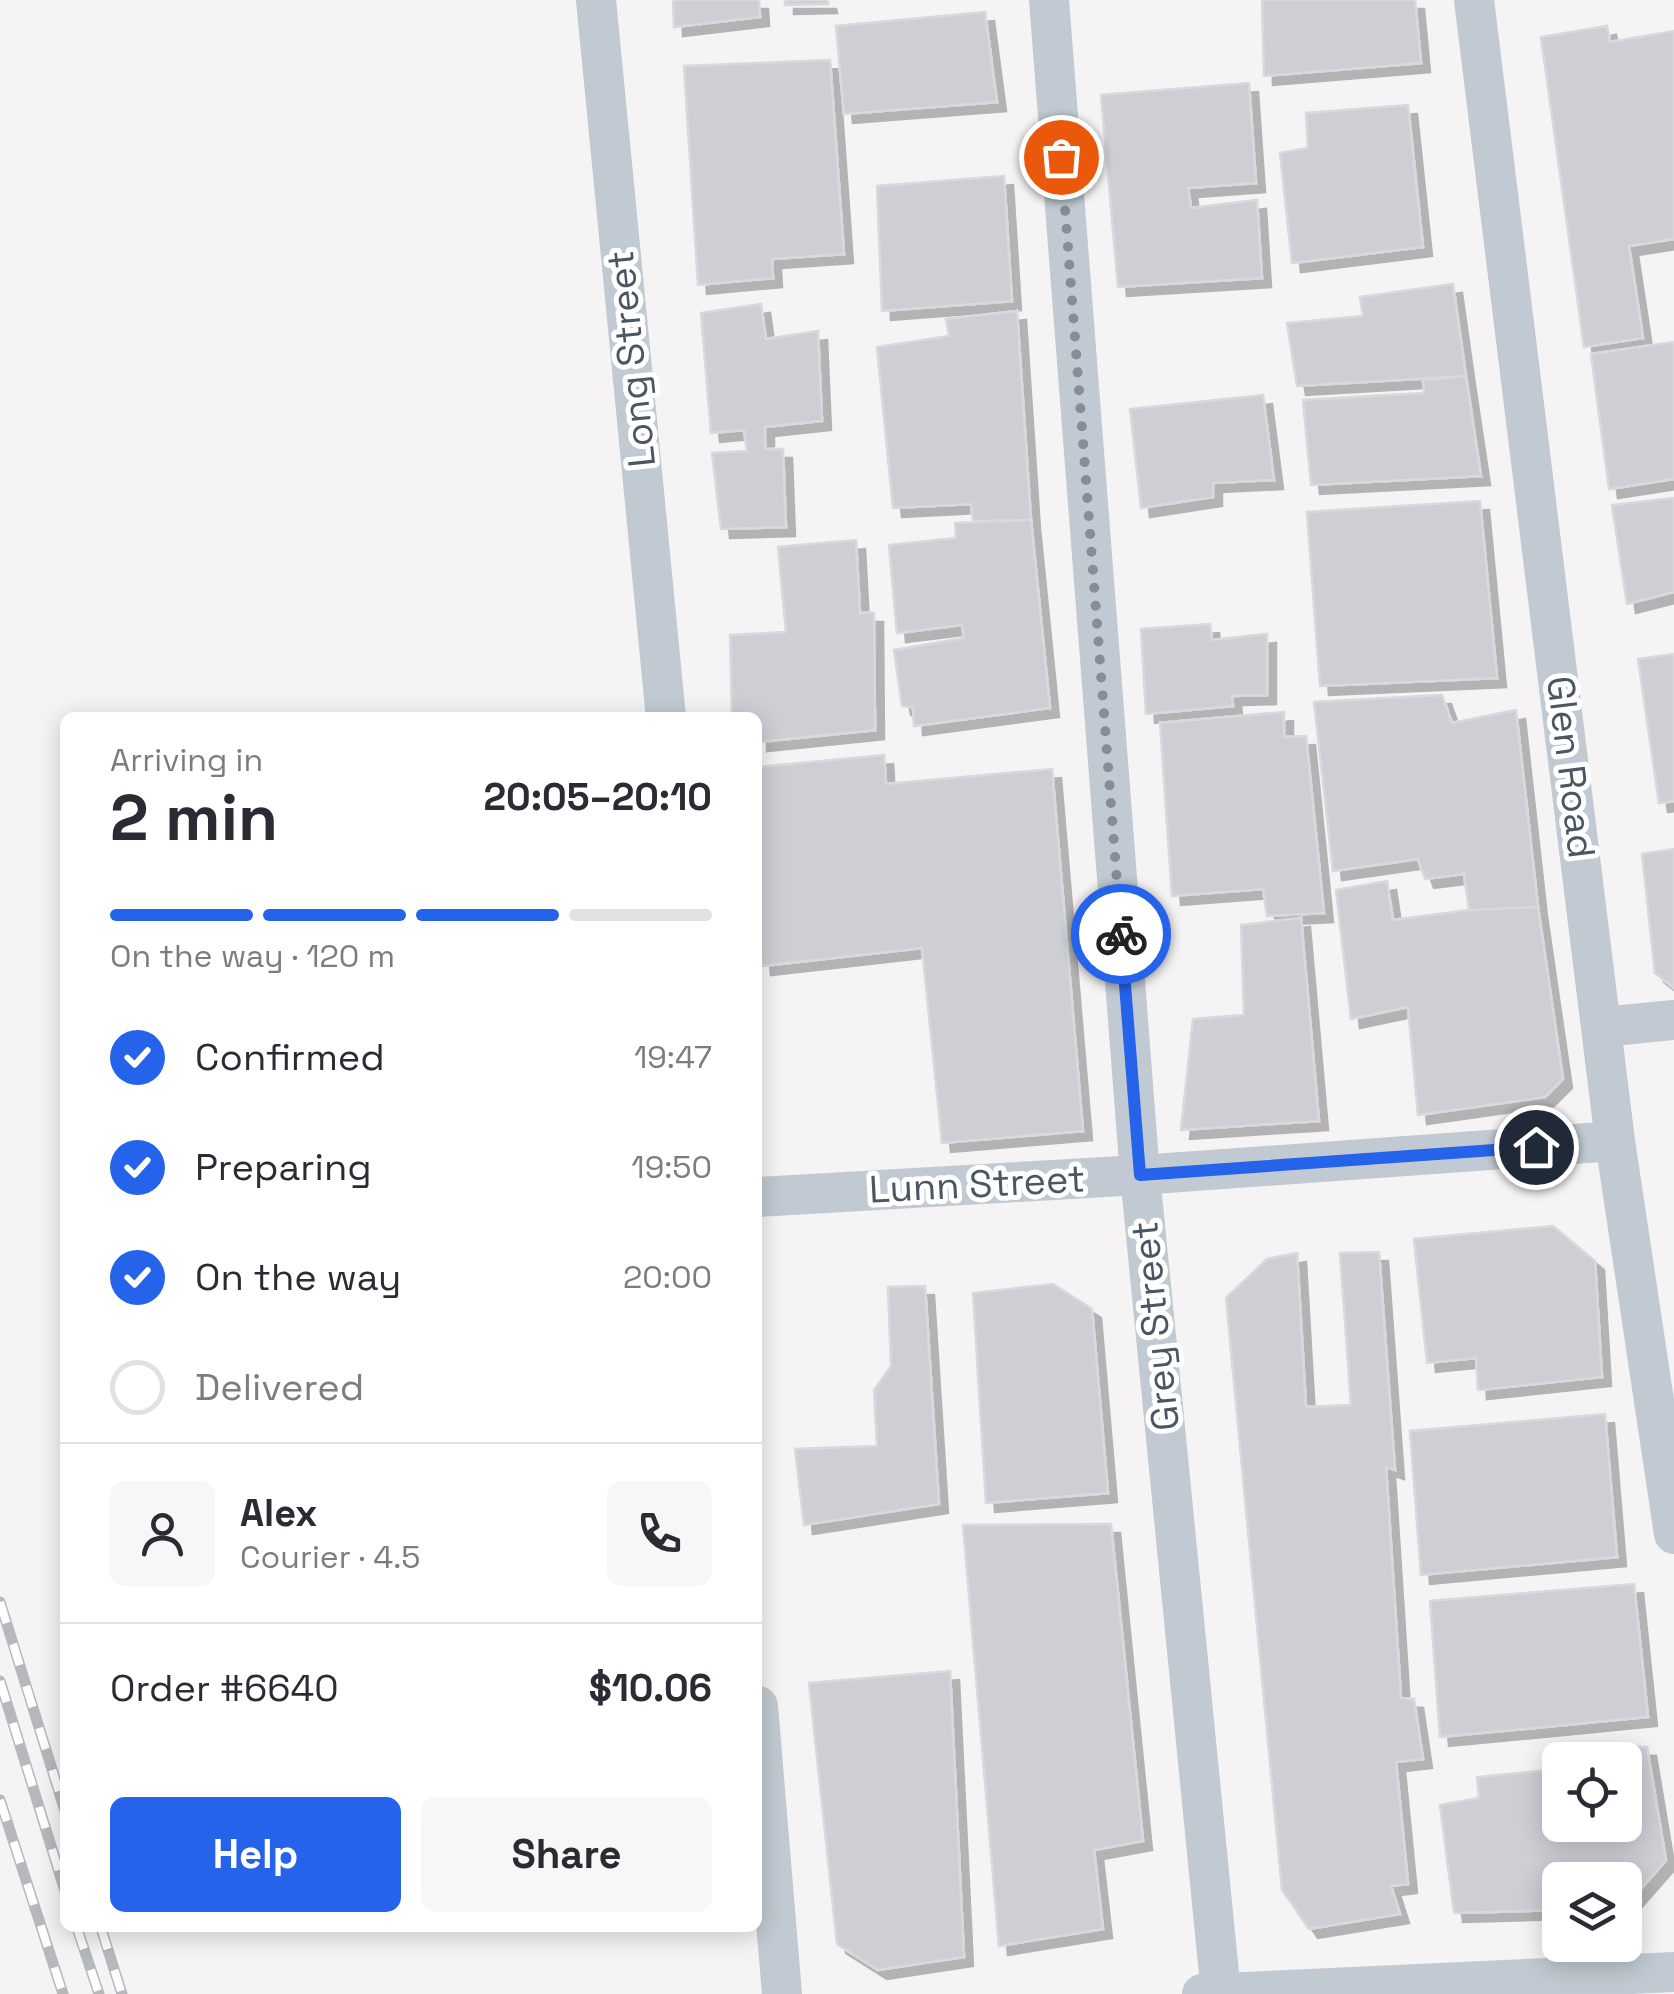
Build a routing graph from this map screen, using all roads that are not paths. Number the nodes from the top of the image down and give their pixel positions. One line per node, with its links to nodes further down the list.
1 (596, 0): 4 (street, Long Street)
2 (1048, 0): 8 (street, Grey Street)
3 (1474, 0): 6 (street, Glen Road)
4 (665, 712)
5 (1674, 1020): 6 (street)
6 (1603, 1026): 7 (street, Glen Road)
7 (1615, 1141): 8 (street, Lunn Street); 10 (street, Glen Road)
8 (1140, 1175): 9 (street, Lunn Street); 15 (street, Grey Street)
9 (762, 1197)
10 (1674, 1534)
11 (762, 1754): 13 (street)
12 (1674, 1972): 15 (street)
13 (782, 1994)
14 (1202, 1994): 15 (street)
15 (1221, 1994)

